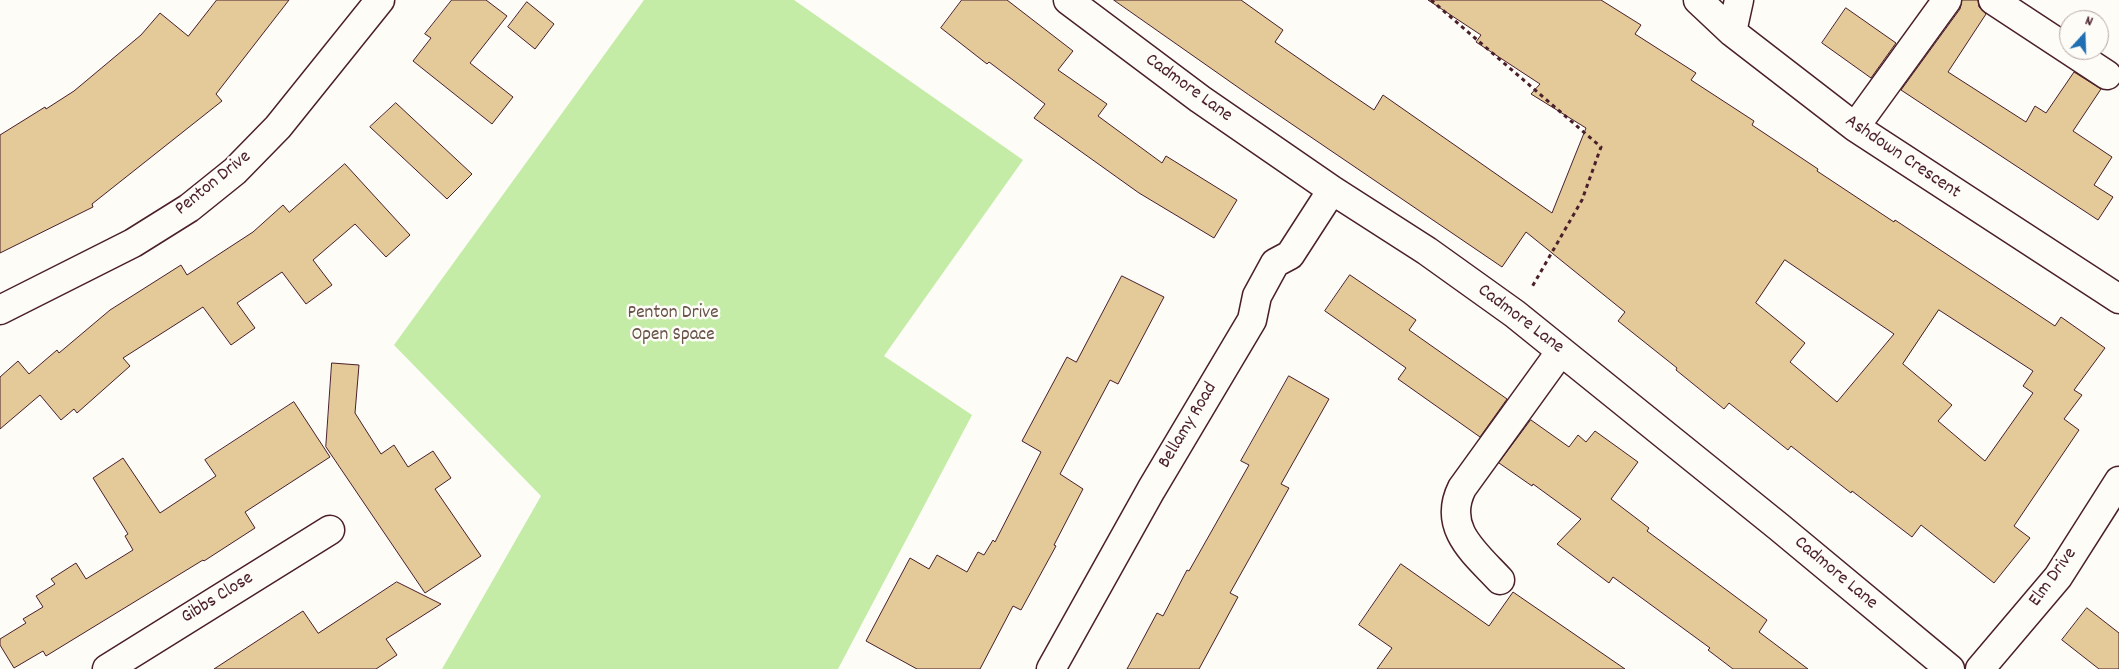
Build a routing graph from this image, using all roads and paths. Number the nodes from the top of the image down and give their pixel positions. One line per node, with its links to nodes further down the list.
1 (380, 0): 13 (street, Penton Drive)
2 (1068, 0): 11 (street, Cadmore Lane)
3 (1431, 0): 14 (path)
4 (1698, 0): 8 (street, Ashdown Crescent)
5 (1739, 0): 8 (street)
6 (1947, 0): 10 (street)
7 (1993, 0): 9 (street)
8 (1732, 32): 10 (street, Ashdown Crescent)
9 (2107, 75)
10 (1855, 127): 12 (street, Ashdown Crescent)
11 (1332, 190): 14 (street, Cadmore Lane); 20 (street, Bellamy Road)
12 (2119, 299)
13 (0, 310)
14 (1515, 314): 15 (street, Cadmore Lane)
15 (1561, 351): 18 (street); 21 (street, Cadmore Lane)
16 (2119, 481): 22 (street, Elm Drive)
17 (330, 530): 19 (street, Gibbs Close)
18 (1500, 580)
19 (107, 669)
20 (1052, 669)
21 (1950, 669)
22 (1980, 669)

